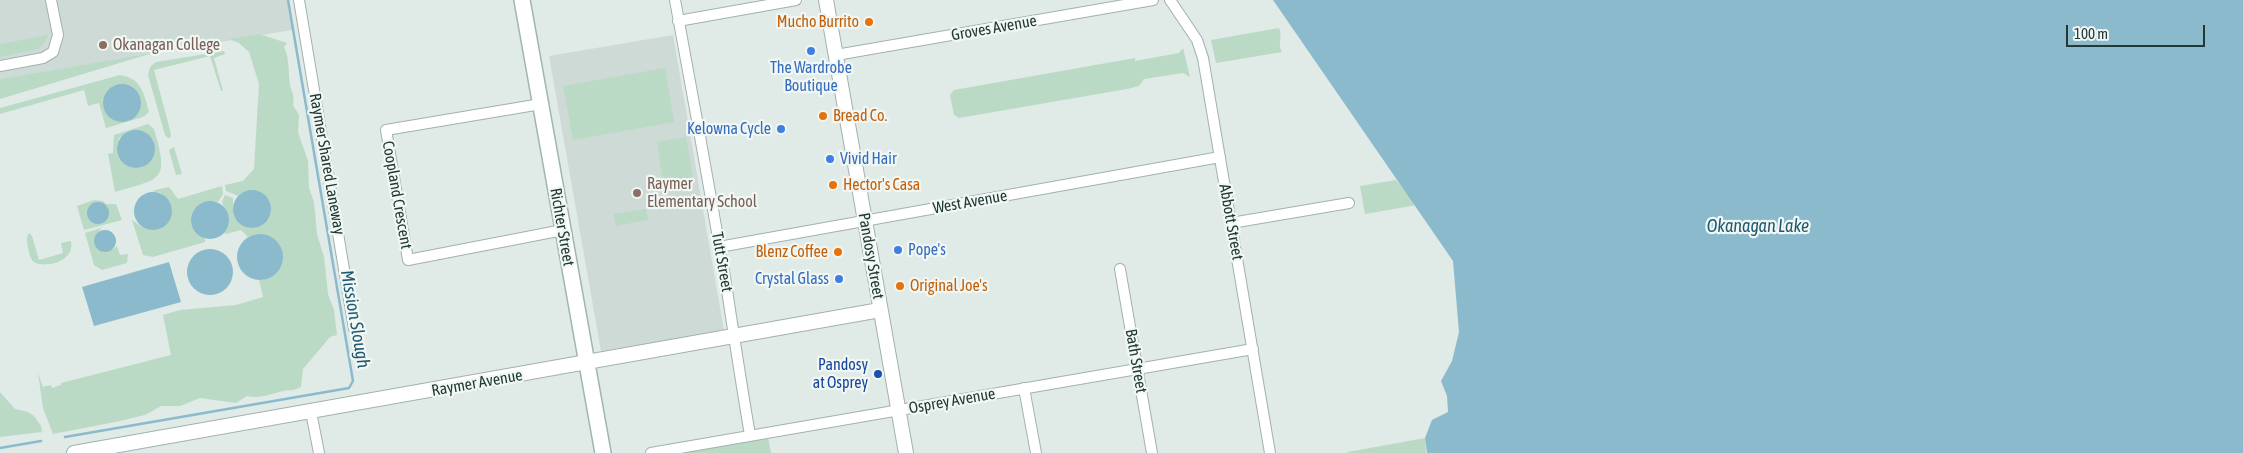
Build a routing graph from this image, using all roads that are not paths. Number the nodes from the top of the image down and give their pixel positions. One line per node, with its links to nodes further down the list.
1 (52, 0): 11 (street)
2 (299, 0): 21 (street, Raymer Shared Laneway)
3 (522, 0): 12 (main road, Richter Street)
4 (674, 0): 9 (street, Tutt Street)
5 (796, 0): 9 (street)
6 (826, 0): 10 (street, Pandosy Street)
7 (1153, 0): 10 (street, Groves Avenue)
8 (1170, 0): 13 (street, Abbott Street)
9 (678, 20): 18 (street, Tutt Street)
10 (836, 55): 15 (street, Pandosy Street)
11 (0, 66)
12 (541, 104): 17 (main road, Richter Street); 17 (street, Coopland Crescent)
13 (1220, 158): 15 (street, West Avenue); 16 (street, Abbott Street)
14 (1349, 203): 16 (street)
15 (864, 221): 18 (street, West Avenue); 20 (street, Pandosy Street)
16 (1232, 223): 23 (street, Abbott Street)
17 (562, 230): 24 (main road, Richter Street)
18 (720, 247): 22 (street, Tutt Street)
19 (1120, 269): 25 (street, Bath Street)
20 (880, 310): 22 (street, Raymer Avenue); 27 (street, Pandosy Street)
21 (354, 329)
22 (734, 336): 24 (street, Raymer Avenue); 29 (street, Tutt Street)
23 (1253, 349): 25 (street, Osprey Avenue); 37 (street, Abbott Street)
24 (586, 364): 28 (street, Raymer Avenue); 32 (main road, Richter Street)
25 (1137, 369): 26 (street, Osprey Avenue); 36 (street, Bath Street)
26 (1024, 388): 27 (street, Osprey Avenue); 35 (street)
27 (898, 410): 29 (street, Osprey Avenue); 34 (street, Pandosy Street)
28 (311, 412): 30 (street, Raymer Avenue); 31 (street)
29 (750, 435): 33 (street, Osprey Avenue)
30 (74, 453)
31 (319, 453)
32 (603, 453)
33 (651, 453)
34 (906, 453)
35 (1036, 453)
36 (1152, 453)
37 (1270, 453)

